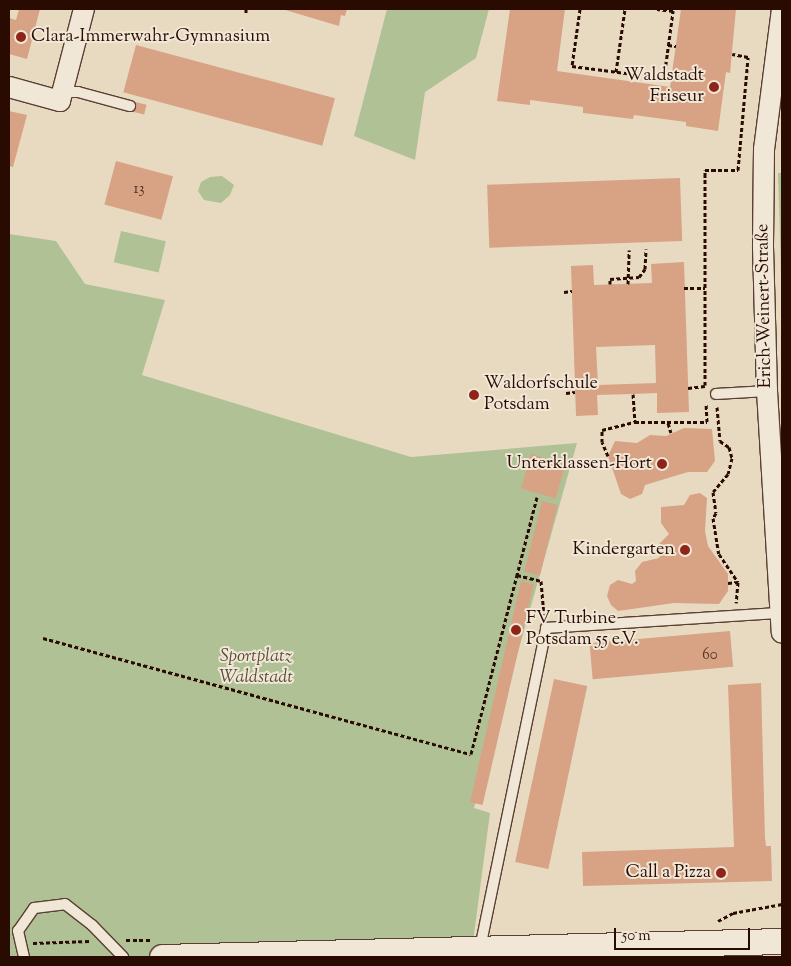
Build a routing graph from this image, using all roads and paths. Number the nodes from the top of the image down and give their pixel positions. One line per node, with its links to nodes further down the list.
1 (84, 9): 11 (street)
2 (580, 9): 9 (path)
3 (625, 9): 9 (path)
4 (657, 9): 6 (path)
5 (782, 9): 22 (street, Erich-Weinert-Straße)
6 (668, 45): 7 (path); 9 (path)
7 (676, 46)
8 (732, 54): 19 (path)
9 (616, 72)
10 (9, 87): 11 (street)
11 (61, 96): 12 (lane)
12 (130, 106)
13 (629, 250): 15 (path)
14 (646, 250): 15 (path)
15 (629, 278): 16 (path); 17 (path)
16 (610, 284)
17 (628, 284)
18 (684, 288): 19 (path)
19 (705, 288): 23 (path)
20 (564, 292): 21 (path)
21 (572, 292)
22 (772, 384): 28 (lane); 37 (street, Erich-Weinert-Straße)
23 (705, 386): 24 (path); 30 (path)
24 (688, 388)
25 (566, 392): 26 (path)
26 (575, 392)
27 (632, 394): 29 (path)
28 (716, 394): 35 (path)
29 (635, 422): 30 (path); 32 (path)
30 (668, 423): 31 (path)
31 (671, 434)
32 (608, 456)
33 (537, 497): 34 (path)
34 (517, 574): 39 (path); 41 (path)
35 (738, 582): 36 (path); 38 (path)
36 (728, 583)
37 (780, 613): 38 (lane); 40 (street, Erich-Weinert-Straße)
38 (736, 616): 39 (lane)
39 (546, 628): 43 (lane)
40 (782, 634)
41 (43, 638)
42 (782, 941): 43 (street)
43 (480, 949): 47 (street)
44 (24, 957): 45 (lane)
45 (123, 957)
46 (162, 957): 47 (street)
47 (181, 957)

